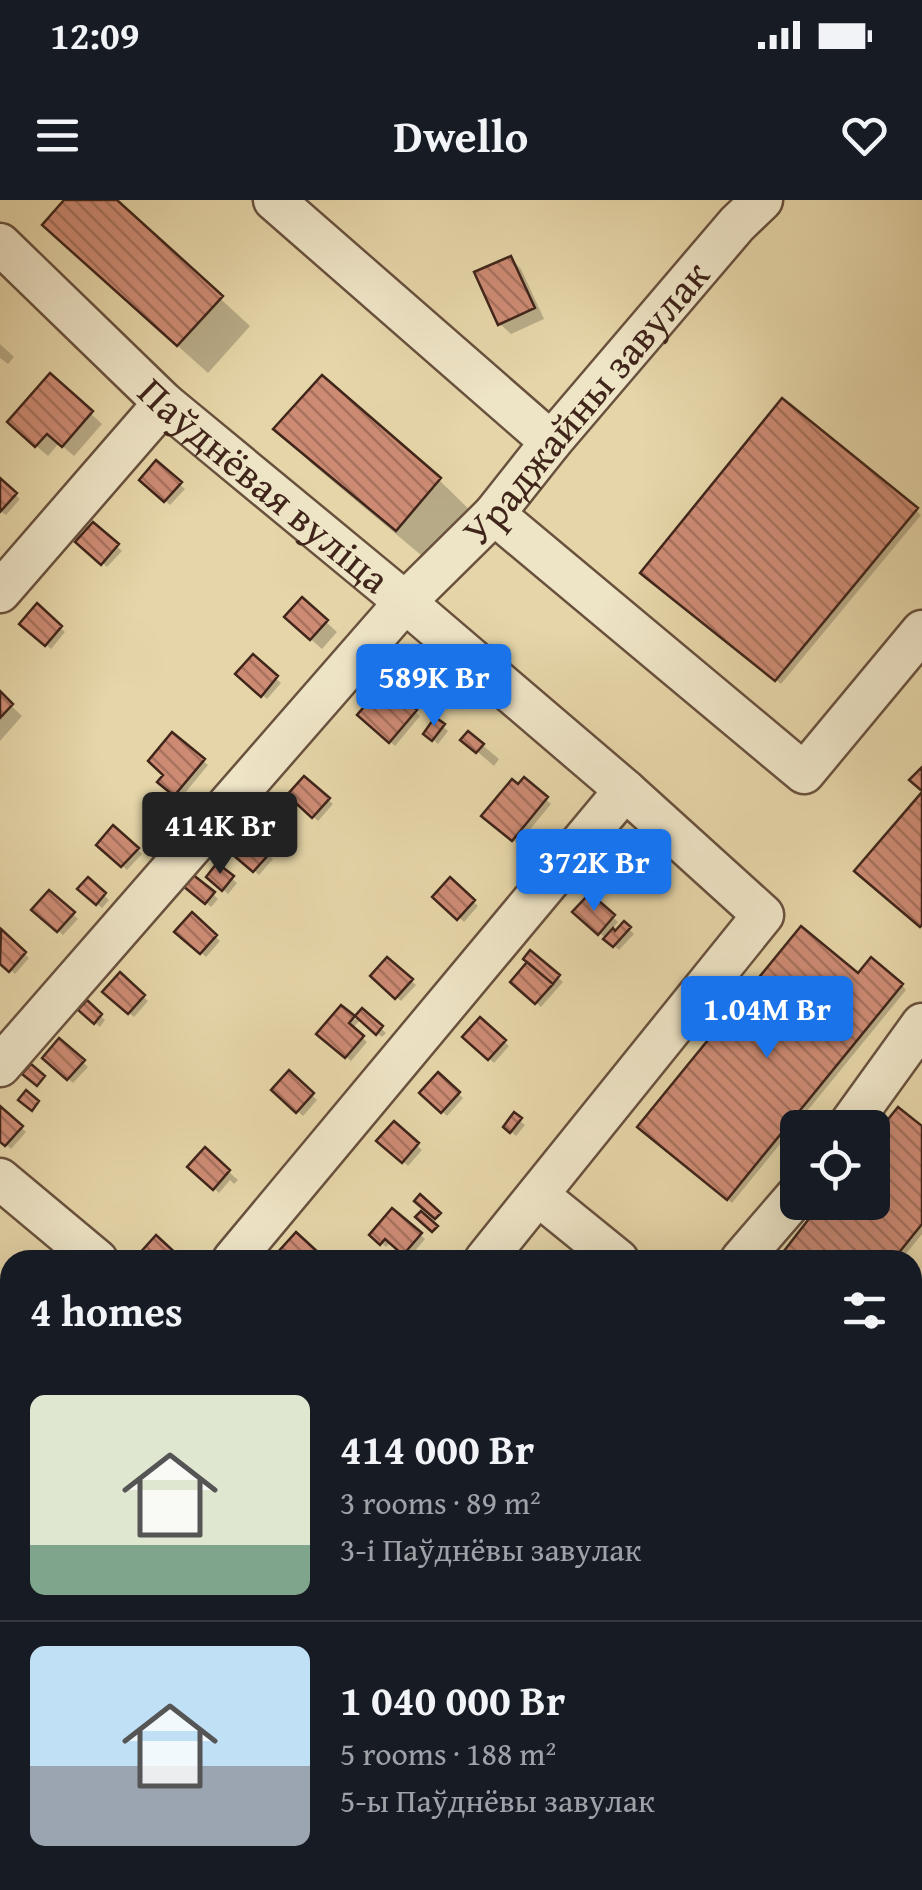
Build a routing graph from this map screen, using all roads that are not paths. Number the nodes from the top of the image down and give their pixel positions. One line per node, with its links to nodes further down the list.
1 (274, 200): 5 (street)
2 (762, 200): 5 (street, Ураджайны завулак)
3 (0, 244): 4 (street, Паўднёвая вуліца)
4 (164, 403): 7 (street); 8 (street, Паўднёвая вуліца)
5 (552, 442): 6 (street, Ураджайны завулак)
6 (494, 514): 8 (street, Ураджайны завулак); 9 (street)
7 (0, 592)
8 (405, 602): 10 (street, Паўднёвая вуліца); 12 (street, Ураджайны завулак)
9 (922, 630)
10 (625, 790): 15 (street, Паўднёвая вуліца); 18 (street)
11 (918, 1040): 13 (street)
12 (0, 1066)
13 (861, 1110)
14 (0, 1179): 17 (street)
15 (538, 1194): 19 (street); 20 (street)
16 (780, 1215): 21 (street)
17 (86, 1250)
18 (242, 1250)
19 (494, 1250)
20 (606, 1250)
21 (750, 1250)

